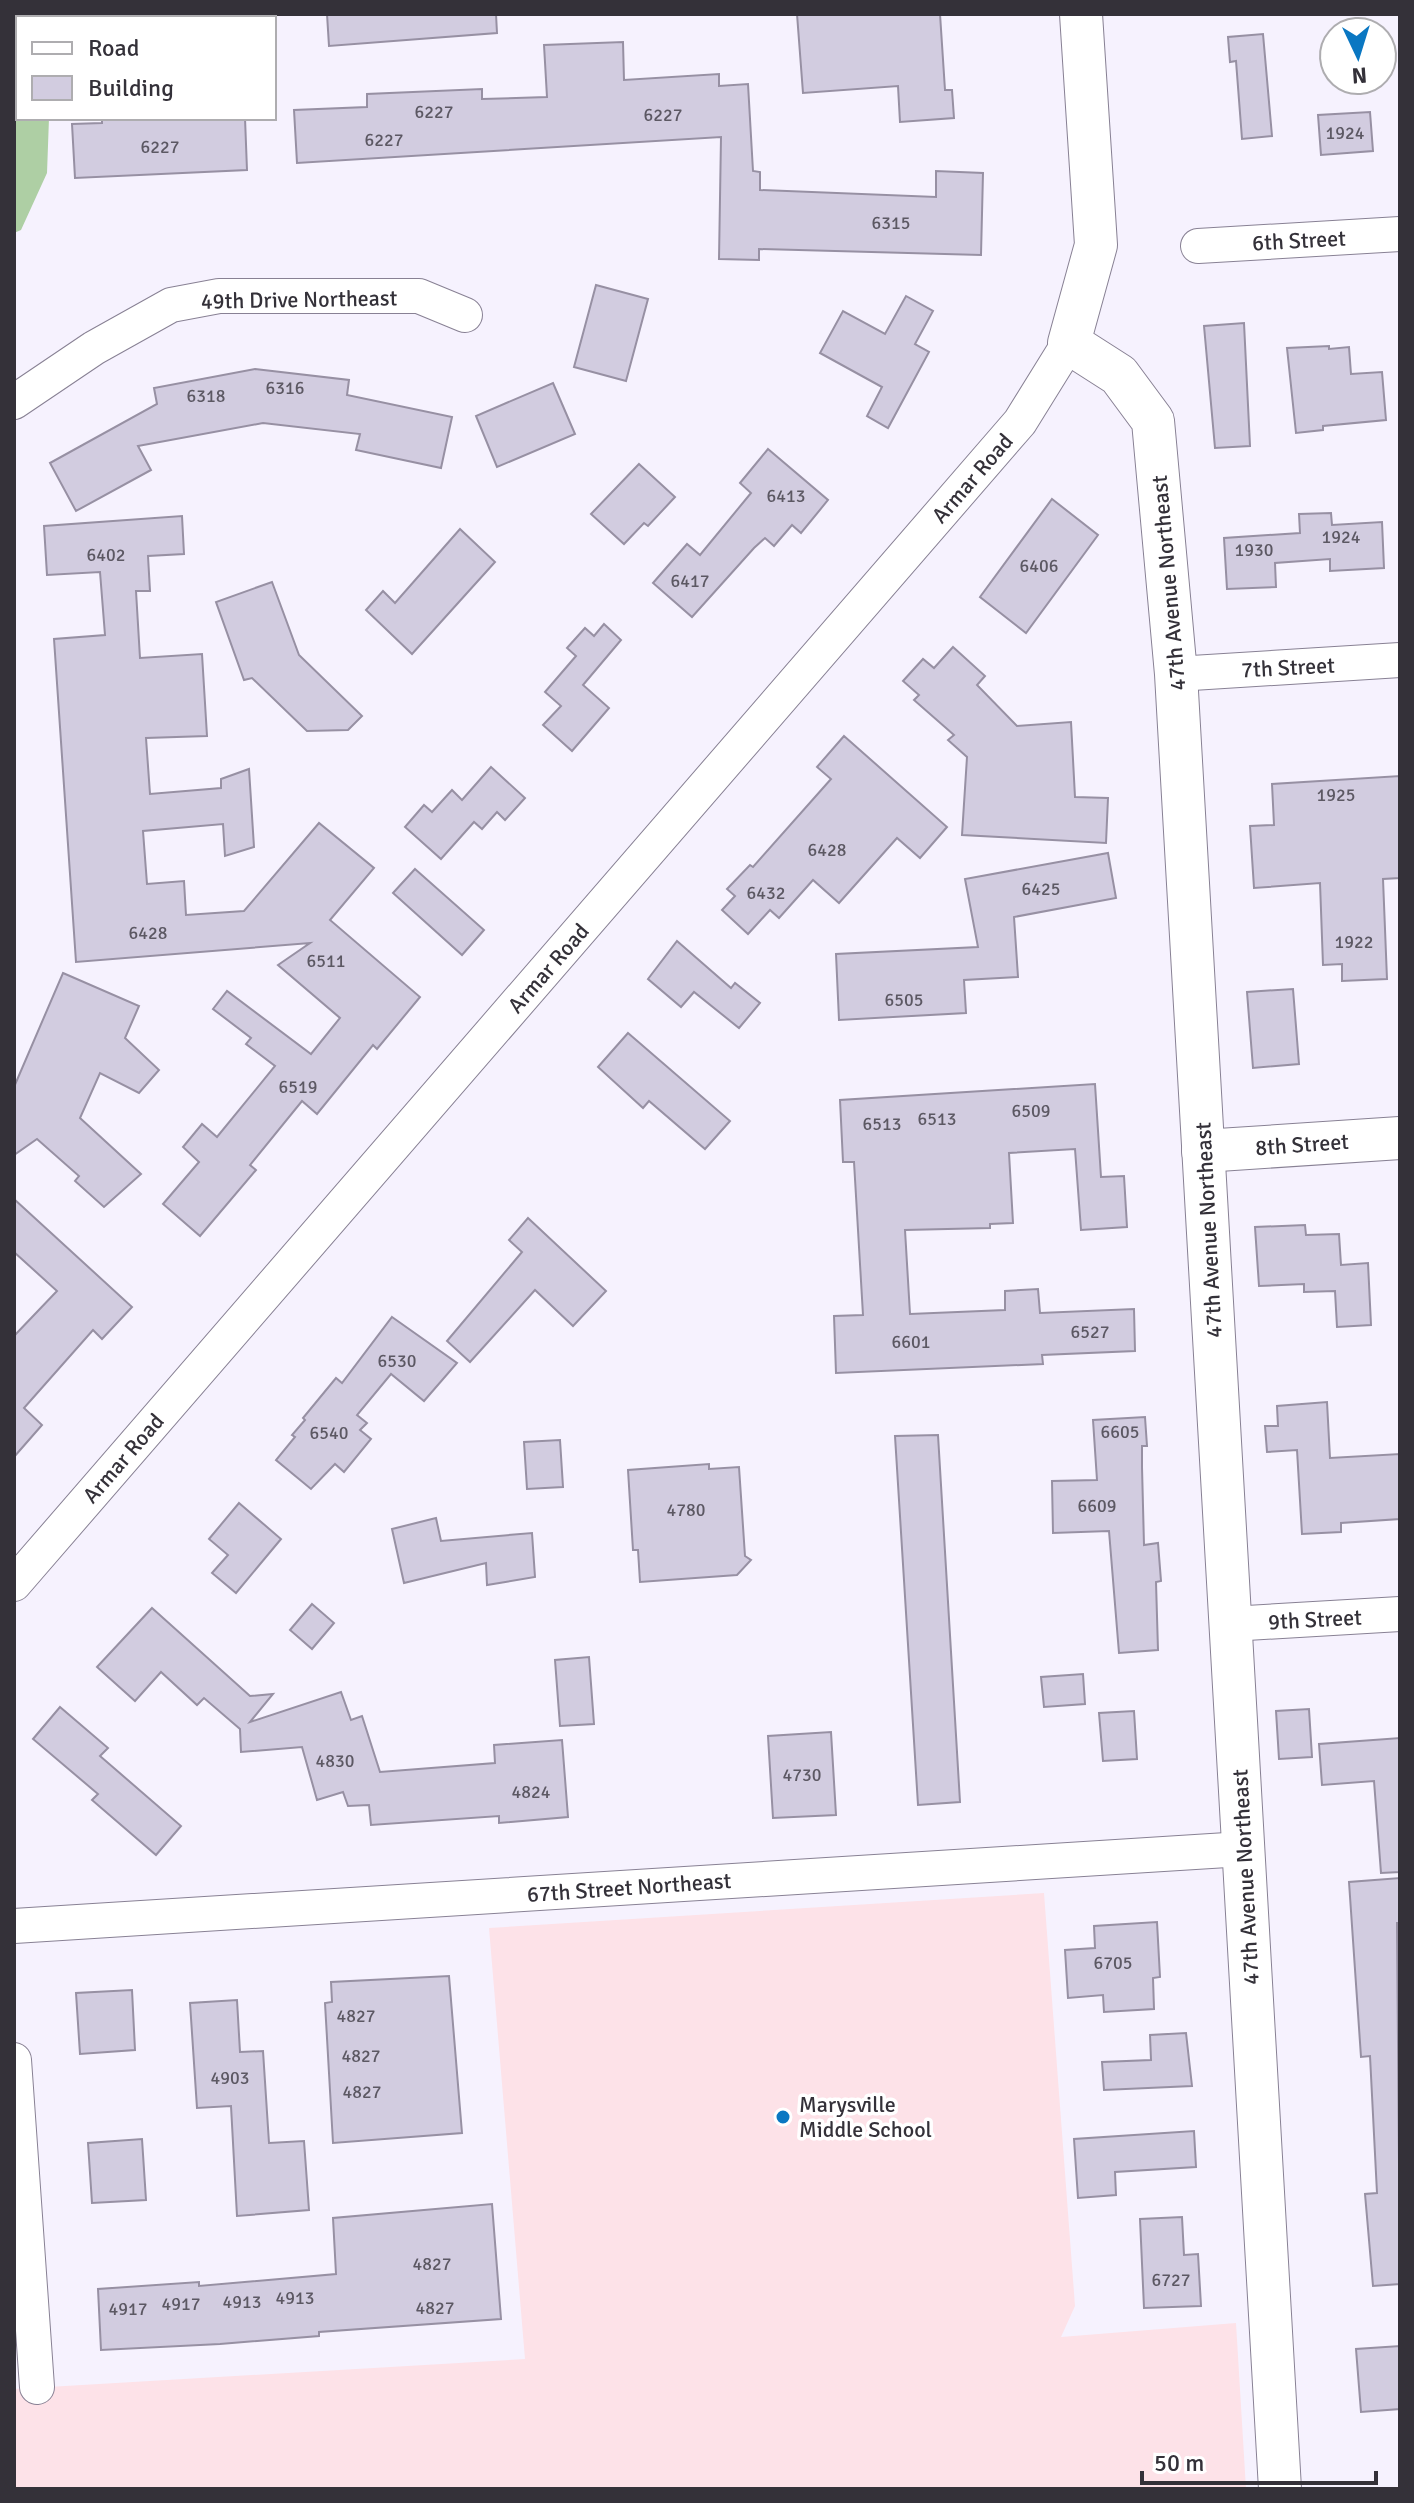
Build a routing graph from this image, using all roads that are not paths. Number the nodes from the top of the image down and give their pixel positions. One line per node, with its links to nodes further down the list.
1 (1081, 14): 5 (street)
2 (1400, 234): 3 (street, 6th Street)
3 (1198, 246)
4 (465, 315): 6 (street, 49th Drive Northeast)
5 (1069, 343): 8 (street, 47th Avenue Northeast); 11 (street, Armar Road)
6 (14, 402)
7 (1400, 660): 8 (street, 7th Street)
8 (1176, 674): 10 (street, 47th Avenue Northeast)
9 (1400, 1138): 10 (street, 8th Street)
10 (1203, 1151): 13 (street, 47th Avenue Northeast)
11 (14, 1584)
12 (1400, 1614): 13 (street, 9th Street)
13 (1230, 1624): 14 (street, 47th Avenue Northeast)
14 (1243, 1849): 15 (street, 67th Street Northeast); 18 (street, 47th Avenue Northeast)
15 (14, 1926)
16 (14, 2060): 17 (street)
17 (37, 2387)
18 (1280, 2489)

